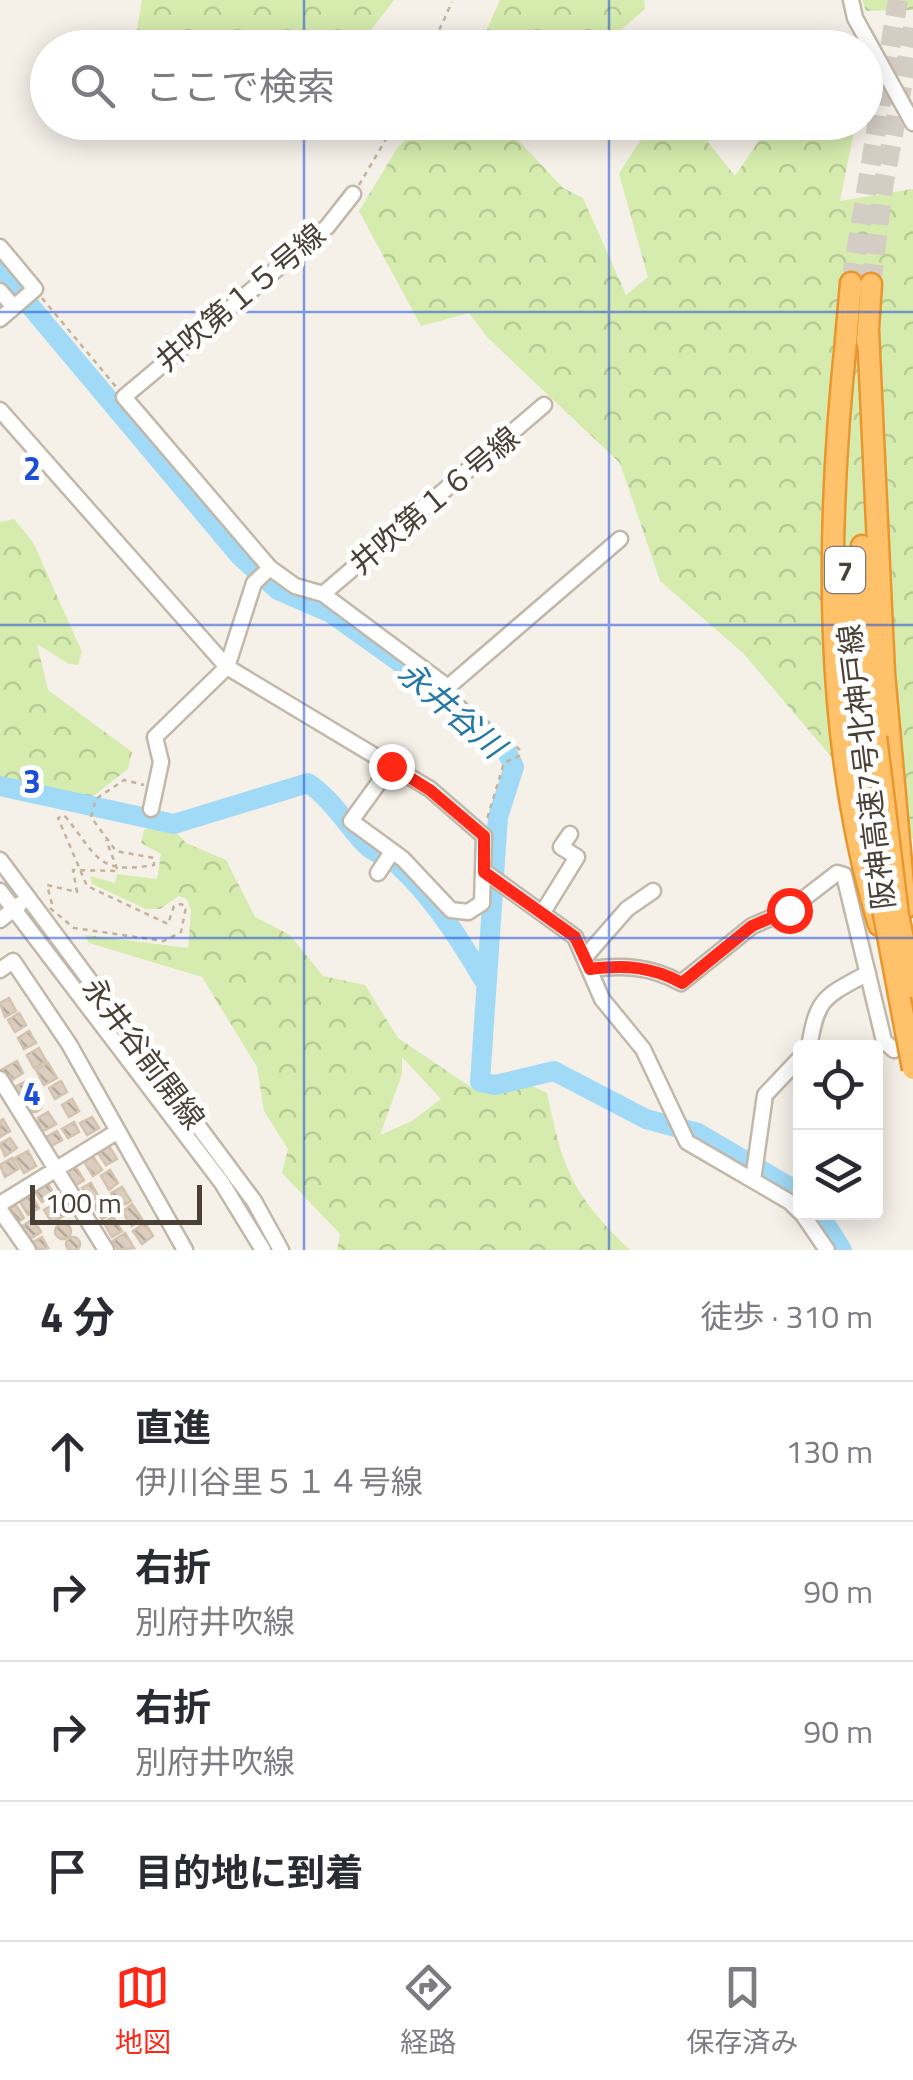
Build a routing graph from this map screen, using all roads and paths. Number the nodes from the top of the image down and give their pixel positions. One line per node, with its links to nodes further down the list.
1 (851, 0): 4 (street)
2 (452, 2): 3 (path)
3 (439, 30)
4 (862, 30)
5 (883, 69): 6 (street)
6 (913, 123)
7 (385, 140): 8 (path)
8 (353, 194): 16 (street, 井吹第１５号線)
9 (0, 247): 12 (street)
10 (861, 284): 15 (highway, 阪神高速7号北神戸線 / 7)
11 (0, 291): 13 (street)
12 (33, 291): 13 (street); 16 (path)
13 (16, 306): 14 (street)
14 (0, 319)
15 (857, 331): 44 (highway, 阪神高速7号北神戸線 / 7, bridge); 45 (highway); 47 (highway); 49 (highway, 阪神高速7号北神戸線 / 7, bridge)
16 (124, 396): 20 (street, 井吹第１６号線)
17 (544, 406): 21 (street, 井吹第１６号線)
18 (0, 410): 22 (street)
19 (620, 540): 23 (street)
20 (268, 570): 21 (street, 井吹第１６号線); 22 (street)
21 (323, 594): 23 (street, 井吹第１６号線)
22 (228, 667): 24 (street); 25 (street)
23 (448, 687): 28 (path)
24 (391, 766): 28 (street); 33 (street)
25 (156, 788): 26 (street); 29 (path)
26 (151, 809)
27 (570, 834): 39 (street)
28 (484, 836): 33 (street)
29 (107, 839): 32 (path); 32 (path)
30 (0, 860): 36 (street, 永井谷前開線)
31 (79, 867): 32 (path); 32 (path); 38 (path); 38 (path)
32 (118, 871)
33 (484, 872): 39 (street)
34 (0, 891): 37 (street, 永井谷前開線)
35 (653, 891): 41 (street)
36 (28, 897): 37 (street); 38 (street, 永井谷前開線)
37 (14, 910): 40 (street); 60 (street, 永井谷前開線)
38 (47, 910): 61 (street, 永井谷前開線)
39 (543, 912): 41 (street)
40 (0, 920)
41 (587, 963): 43 (street); 53 (street)
42 (0, 970): 51 (street)
43 (868, 973): 46 (street); 47 (street)
44 (913, 986)
45 (913, 1010)
46 (810, 1040)
47 (912, 1046)
48 (793, 1066): 53 (street)
49 (913, 1069)
50 (0, 1079): 52 (street)
51 (118, 1130): 52 (street); 59 (street)
52 (57, 1167): 55 (street); 58 (street)
53 (754, 1172): 54 (street)
54 (793, 1205)
55 (0, 1207): 57 (street)
56 (806, 1220): 62 (street)
57 (28, 1250)
58 (106, 1250)
59 (185, 1250)
60 (262, 1250)
61 (281, 1250)
62 (827, 1250)

